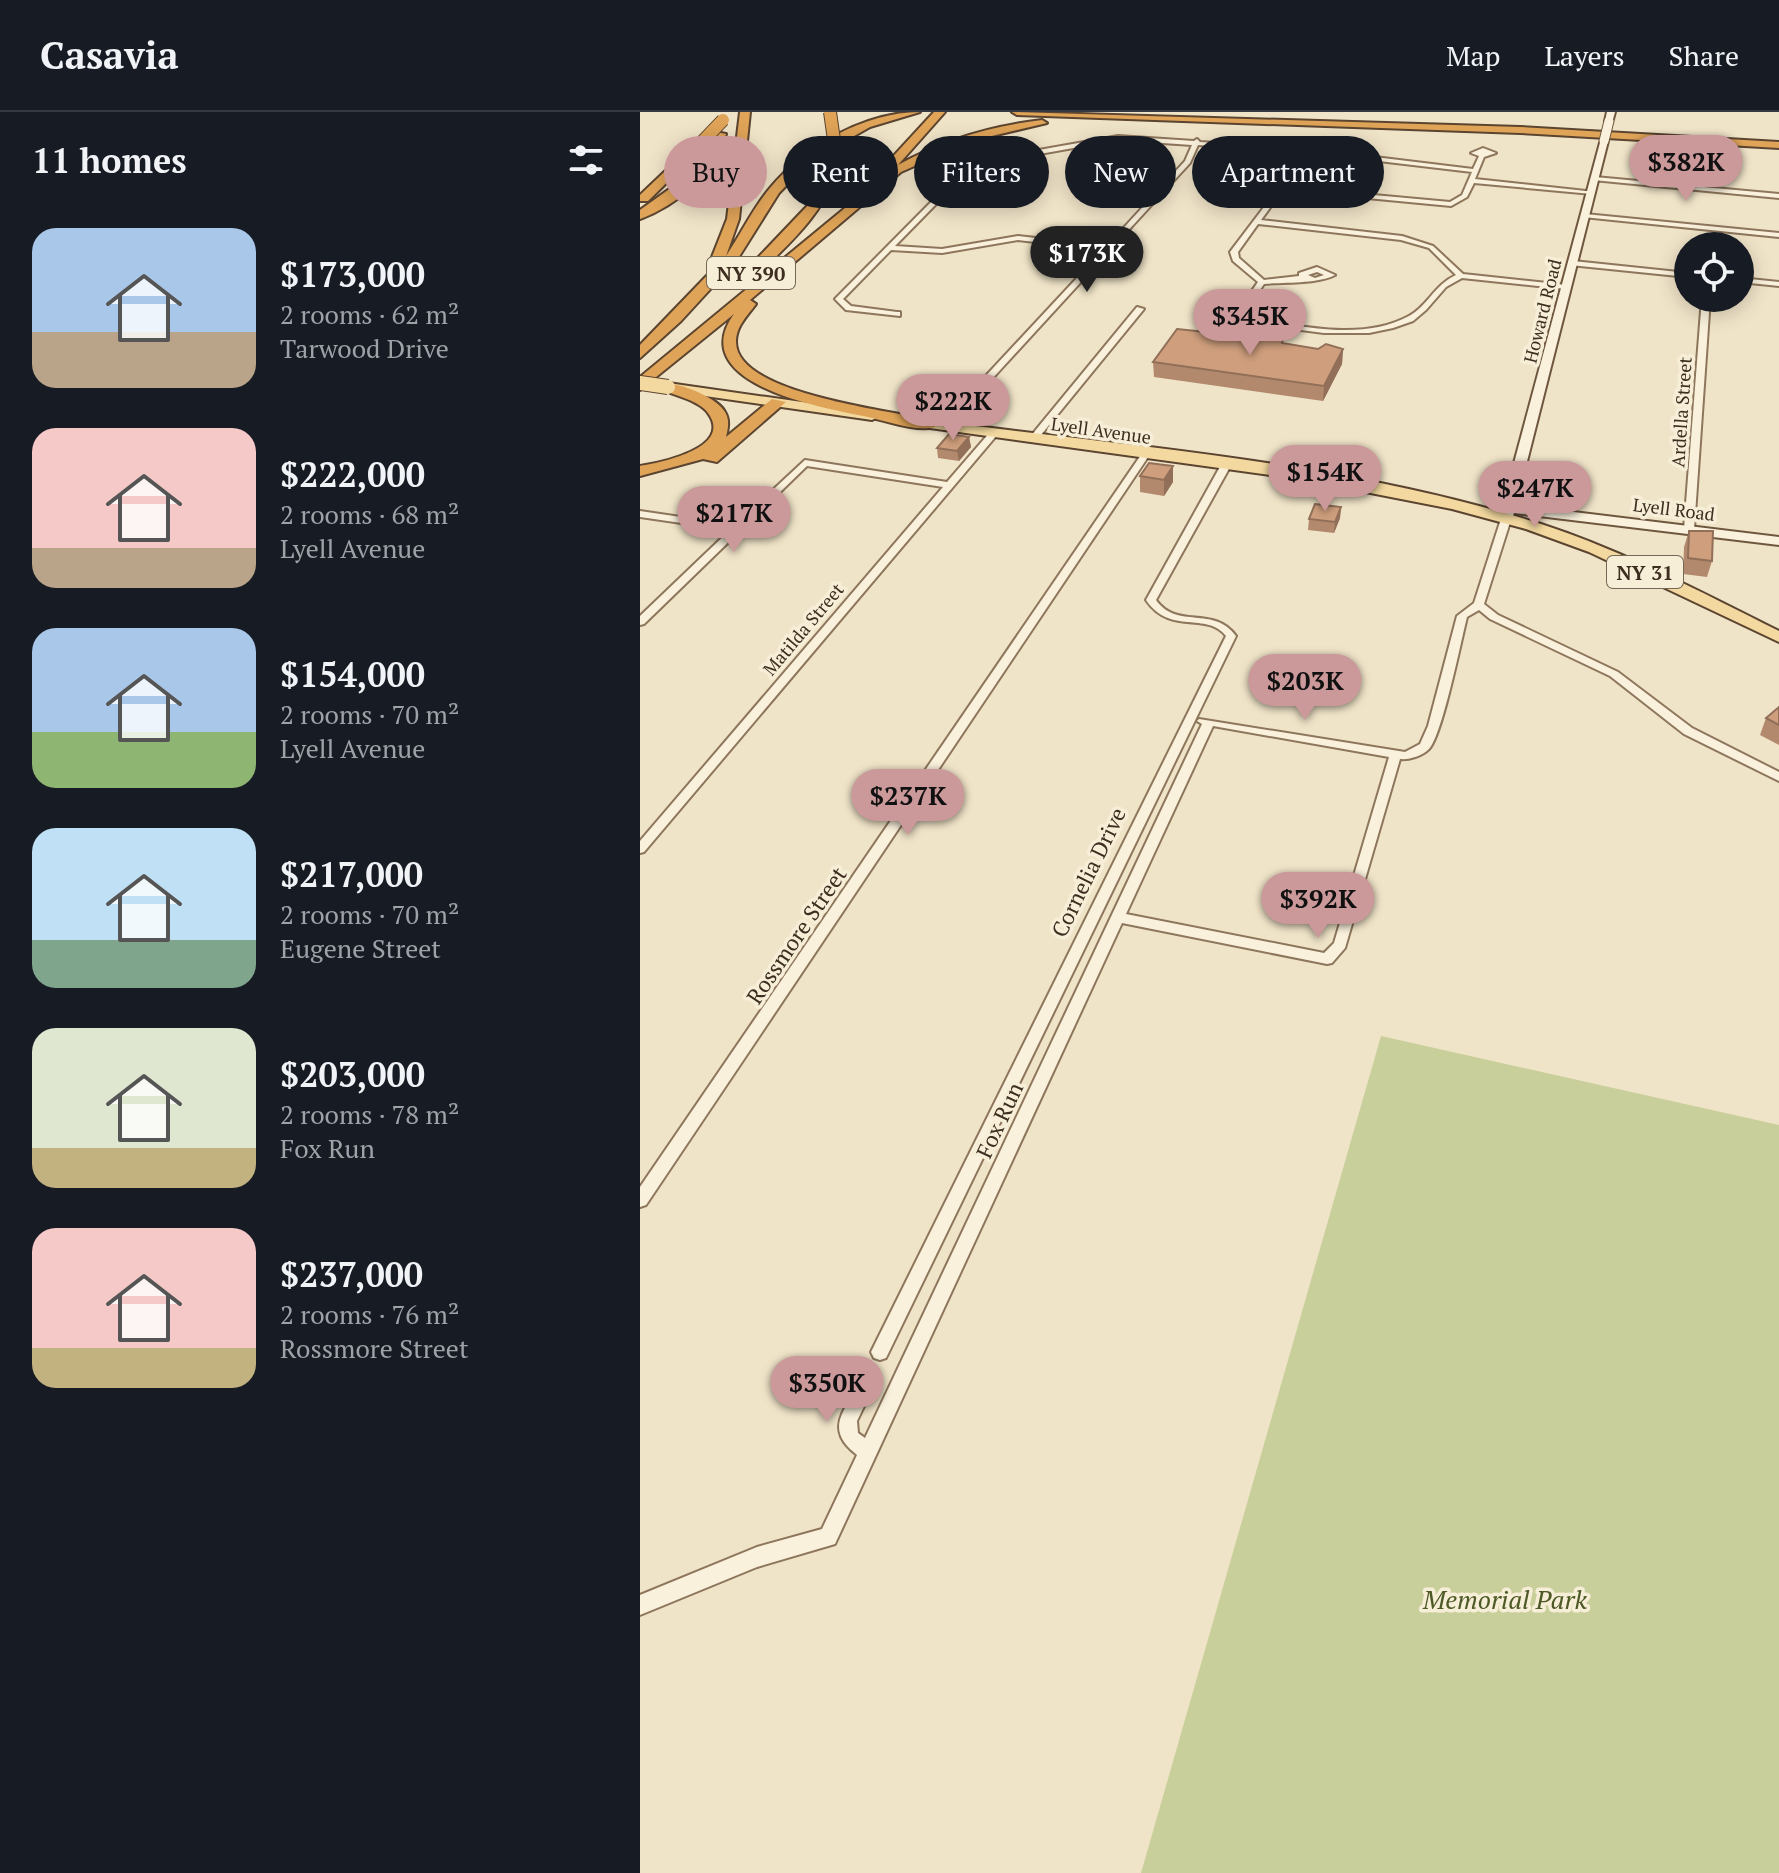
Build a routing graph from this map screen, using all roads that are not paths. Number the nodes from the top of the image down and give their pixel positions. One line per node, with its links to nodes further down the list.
1 (707, 112): 13 (highway)
2 (745, 112): 35 (highway, NY 390)
3 (830, 112): 56 (highway, NY 390, bridge)
4 (940, 112): 20 (highway)
5 (1017, 112): 11 (highway)
6 (1391, 112): 12 (highway)
7 (909, 113): 52 (highway)
8 (1425, 114): 12 (highway)
9 (727, 116): 29 (highway, bridge)
10 (1610, 116): 24 (main road, Howard Road, bridge)
11 (1190, 118): 16 (highway); 23 (highway)
12 (1467, 118): 14 (highway)
13 (720, 134): 33 (highway); 35 (highway)
14 (1779, 138)
15 (1192, 141): 17 (street)
16 (1779, 145)
17 (1049, 150)
18 (1192, 153): 39 (street)
19 (1482, 156): 22 (street)
20 (898, 157)
21 (1384, 160): 22 (street)
22 (1476, 171): 25 (street)
23 (898, 172)
24 (1595, 179): 26 (main road, Howard Road); 27 (street)
25 (1471, 181): 26 (street); 28 (street)
26 (1592, 192): 34 (main road, Howard Road)
27 (1779, 196)
28 (1384, 198)
29 (640, 202)
30 (848, 208): 41 (highway)
31 (928, 208): 38 (street)
32 (1267, 208): 36 (street)
33 (640, 215)
34 (1585, 216): 37 (street); 40 (main road, Howard Road)
35 (733, 219): 52 (highway, NY 390)
36 (1257, 222): 43 (street); 46 (street)
37 (1779, 235)
38 (888, 248): 39 (street); 51 (street)
39 (1108, 248): 60 (street)
40 (1573, 263): 42 (street); 48 (main road, Howard Road)
41 (773, 271): 57 (highway); 60 (highway)
42 (1674, 274)
43 (1461, 276): 48 (street); 53 (street)
44 (1306, 278): 46 (street)
45 (1754, 281): 47 (street)
46 (1262, 282): 53 (street)
47 (1779, 284)
48 (1566, 287): 68 (main road, Howard Road)
49 (1140, 309): 62 (street)
50 (1705, 312): 73 (street, Ardella Street)
51 (897, 314)
52 (676, 318): 55 (highway, NY 390)
53 (1236, 319): 54 (street)
54 (1223, 339)
55 (640, 354)
56 (640, 374)
57 (640, 384): 58 (main road, Lyell Avenue / NY 31, bridge)
58 (668, 387): 59 (main road, Lyell Avenue / NY 31); 65 (highway)
59 (778, 402): 60 (main road, Lyell Avenue / NY 31); 66 (highway)
60 (936, 425): 61 (main road, Lyell Avenue / NY 31)
61 (994, 433): 62 (main road, Lyell Avenue / NY 31); 67 (street, Matilda Street)
62 (1033, 439): 63 (main road, Lyell Avenue / NY 31)
63 (1146, 454): 64 (main road, Lyell Avenue / NY 31); 84 (street, Rossmore Street)
64 (1226, 465): 71 (main road, Lyell Avenue / NY 31); 78 (street, Cornelia Drive)
65 (640, 471)
66 (640, 483)
67 (950, 485): 72 (street); 82 (street, Matilda Street)
68 (1514, 493): 69 (main road, Lyell Road); 71 (main road, Howard Road)
69 (1564, 513): 71 (main road, Lyell Road); 73 (main road, Lyell Road)
70 (640, 514): 72 (street)
71 (1508, 514): 75 (street); 77 (main road, NY 31)
72 (736, 528): 76 (street)
73 (1689, 529): 74 (main road, Lyell Road)
74 (1779, 541)
75 (1479, 605): 80 (street); 81 (street)
76 (640, 622)
77 (1779, 637)
78 (1190, 719): 79 (street); 85 (street, Cornelia Drive)
79 (1209, 722): 80 (street); 83 (street, Fox Run)
80 (1395, 756): 83 (street)
81 (1779, 777)
82 (640, 849)
83 (1118, 917): 87 (street, Fox Run)
84 (640, 1200)
85 (880, 1352)
86 (869, 1377): 87 (street)
87 (868, 1452): 88 (street, Fox Run)
88 (640, 1605)

